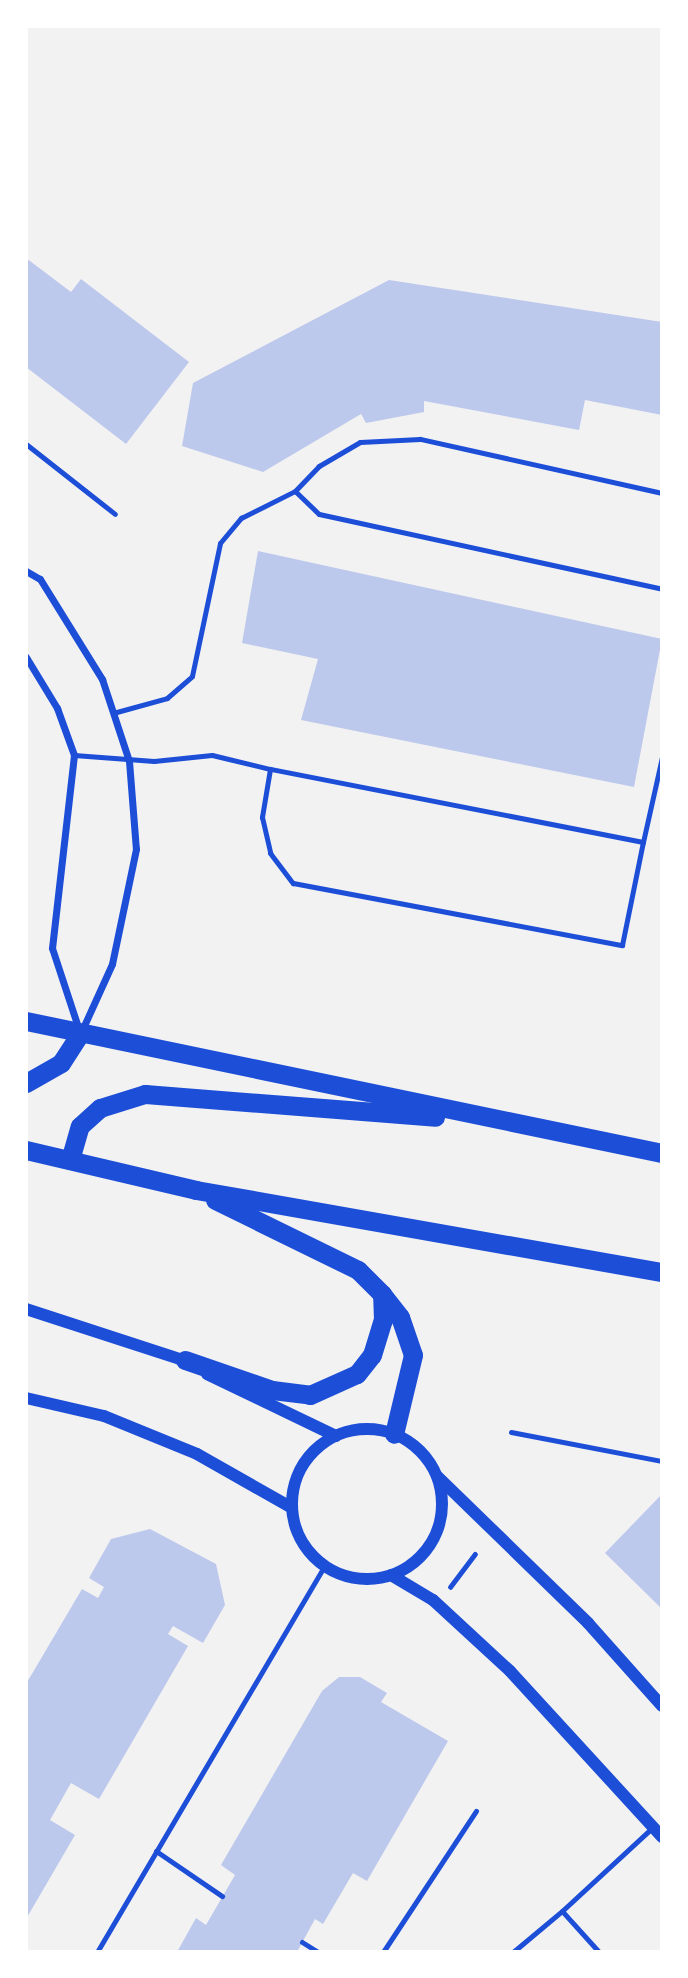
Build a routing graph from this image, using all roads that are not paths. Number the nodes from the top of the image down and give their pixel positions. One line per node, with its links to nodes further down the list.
1 (26, 444): 4 (lane)
2 (295, 491): 3 (lane); 6 (lane); 8 (lane)
3 (662, 493)
4 (116, 514)
5 (26, 571): 8 (street)
6 (662, 589)
7 (26, 657): 9 (street)
8 (113, 713): 11 (street)
9 (74, 755): 11 (lane); 15 (street)
10 (662, 757): 13 (lane)
11 (129, 761): 12 (lane); 15 (street)
12 (270, 769): 13 (lane); 13 (lane)
13 (643, 842)
14 (26, 1021): 15 (highway)
15 (80, 1034): 16 (highway); 17 (highway)
16 (26, 1083)
17 (516, 1123): 19 (highway); 20 (highway)
18 (26, 1150): 20 (highway)
19 (662, 1153)
20 (70, 1160): 21 (highway)
21 (195, 1190): 22 (highway); 23 (highway)
22 (662, 1272)
23 (382, 1294): 25 (highway); 28 (highway)
24 (26, 1309): 25 (street)
25 (185, 1360): 29 (street)
26 (26, 1398): 32 (street)
27 (511, 1432): 30 (lane)
28 (394, 1434): 29 (street); 31 (street)
29 (336, 1436): 32 (street)
30 (662, 1461)
31 (436, 1474): 34 (street); 35 (street)
32 (292, 1508): 33 (street)
33 (324, 1566): 34 (street); 38 (lane)
34 (391, 1575): 37 (street)
35 (662, 1706)
36 (476, 1811): 44 (lane)
37 (657, 1832): 40 (lane)
38 (156, 1851): 39 (lane); 42 (lane)
39 (222, 1896)
40 (562, 1911): 45 (lane); 46 (lane)
41 (302, 1942): 43 (lane)
42 (97, 1952)
43 (318, 1952)
44 (383, 1952)
45 (513, 1952)
46 (599, 1952)

